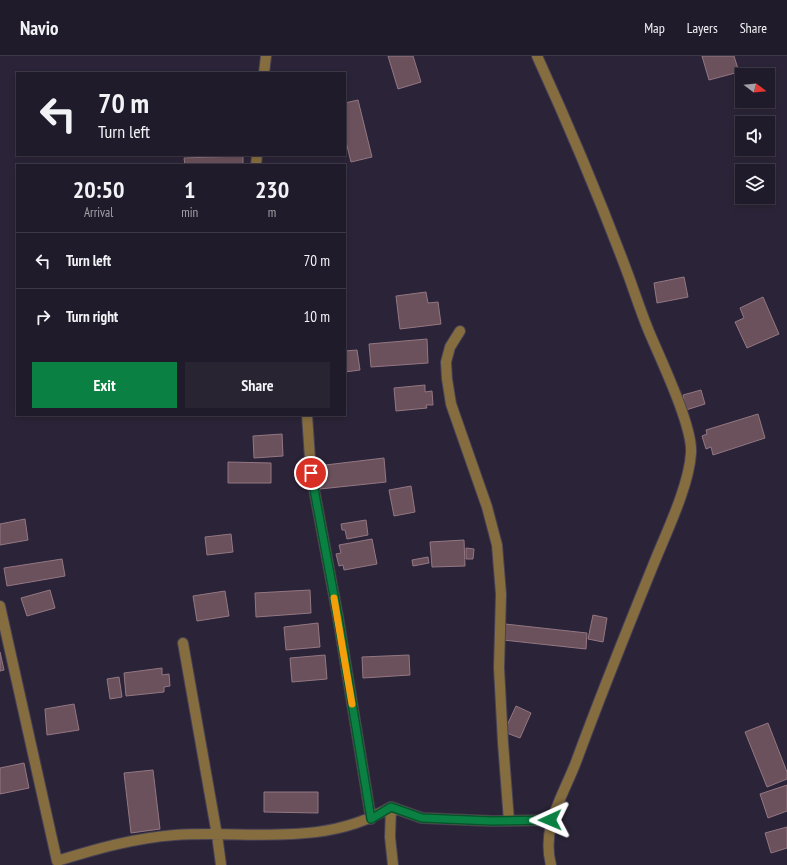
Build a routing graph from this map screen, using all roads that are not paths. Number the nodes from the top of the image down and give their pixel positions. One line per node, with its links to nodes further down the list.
1 (266, 56): 3 (street)
2 (537, 56): 10 (street)
3 (264, 72)
4 (460, 331): 11 (street)
5 (307, 416): 9 (street)
6 (0, 606): 13 (street)
7 (183, 643): 12 (street)
8 (391, 807): 9 (street); 11 (street); 15 (street)
9 (371, 819): 12 (street)
10 (550, 820): 11 (street); 16 (street)
11 (509, 821)
12 (217, 835): 13 (street); 14 (street)
13 (58, 863)
14 (221, 865)
15 (394, 865)
16 (551, 865)

